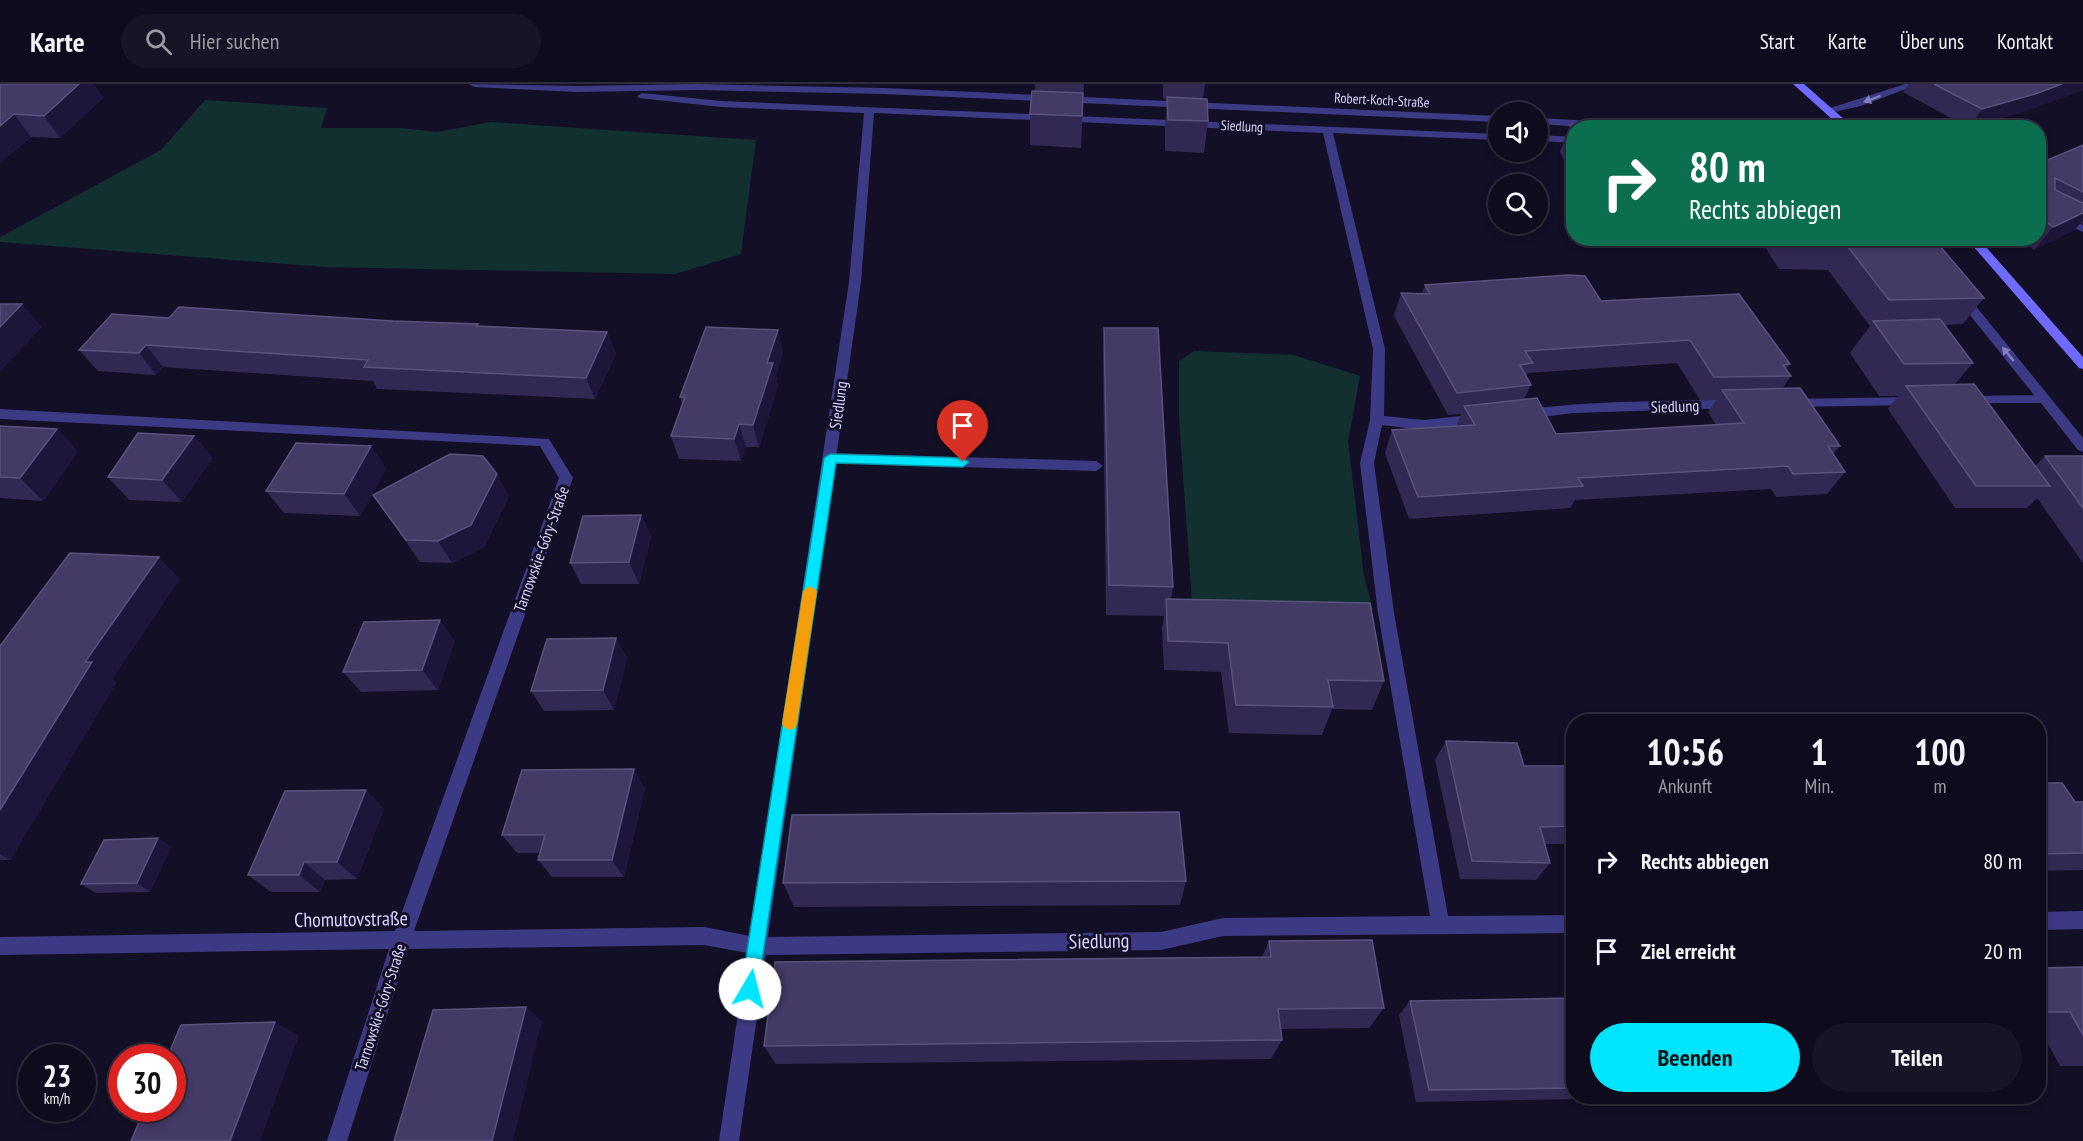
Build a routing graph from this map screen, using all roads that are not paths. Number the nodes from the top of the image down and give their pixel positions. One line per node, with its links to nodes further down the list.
1 (474, 84): 4 (street, Robert-Koch-Straße)
2 (1798, 84): 6 (street)
3 (1914, 84): 6 (street, one-way to 6)
4 (577, 89): 5 (street, Siedlung); 7 (street, Robert-Koch-Straße)
5 (869, 110): 11 (street, Siedlung); 30 (street, Siedlung)
6 (1828, 110): 8 (street)
7 (1488, 119)
8 (1840, 120)
9 (1548, 122): 10 (street)
10 (1566, 123)
11 (1327, 130): 12 (street, Siedlung); 28 (street)
12 (1488, 137)
13 (1548, 139): 14 (street)
14 (1566, 140)
15 (2046, 210): 16 (street)
16 (2083, 229)
17 (1978, 246): 19 (street)
18 (1951, 283): 20 (street, one-way to 18)
19 (2083, 365)
20 (2045, 399): 22 (street); 29 (street)
21 (1927, 401): 24 (street)
22 (1951, 401)
23 (1750, 404): 26 (street, Siedlung)
24 (1773, 404)
25 (0, 414): 37 (street, Tarnowskie-Góry-Straße)
26 (1516, 415)
27 (1493, 418): 28 (street)
28 (1377, 420): 35 (street)
29 (2083, 447)
30 (830, 458): 31 (street); 39 (street, Siedlung)
31 (1096, 466)
32 (2083, 920): 33 (street)
33 (2046, 921)
34 (1566, 924): 35 (street, Siedlung)
35 (1440, 925): 39 (street, Siedlung)
36 (704, 936): 37 (street, Chomutovstraße); 39 (street, Siedlung)
37 (401, 941): 38 (street, Chomutovstraße); 40 (street, Tarnowskie-Góry-Straße)
38 (0, 946)
39 (756, 946): 41 (street, Siedlung)
40 (337, 1141)
41 (729, 1141)

